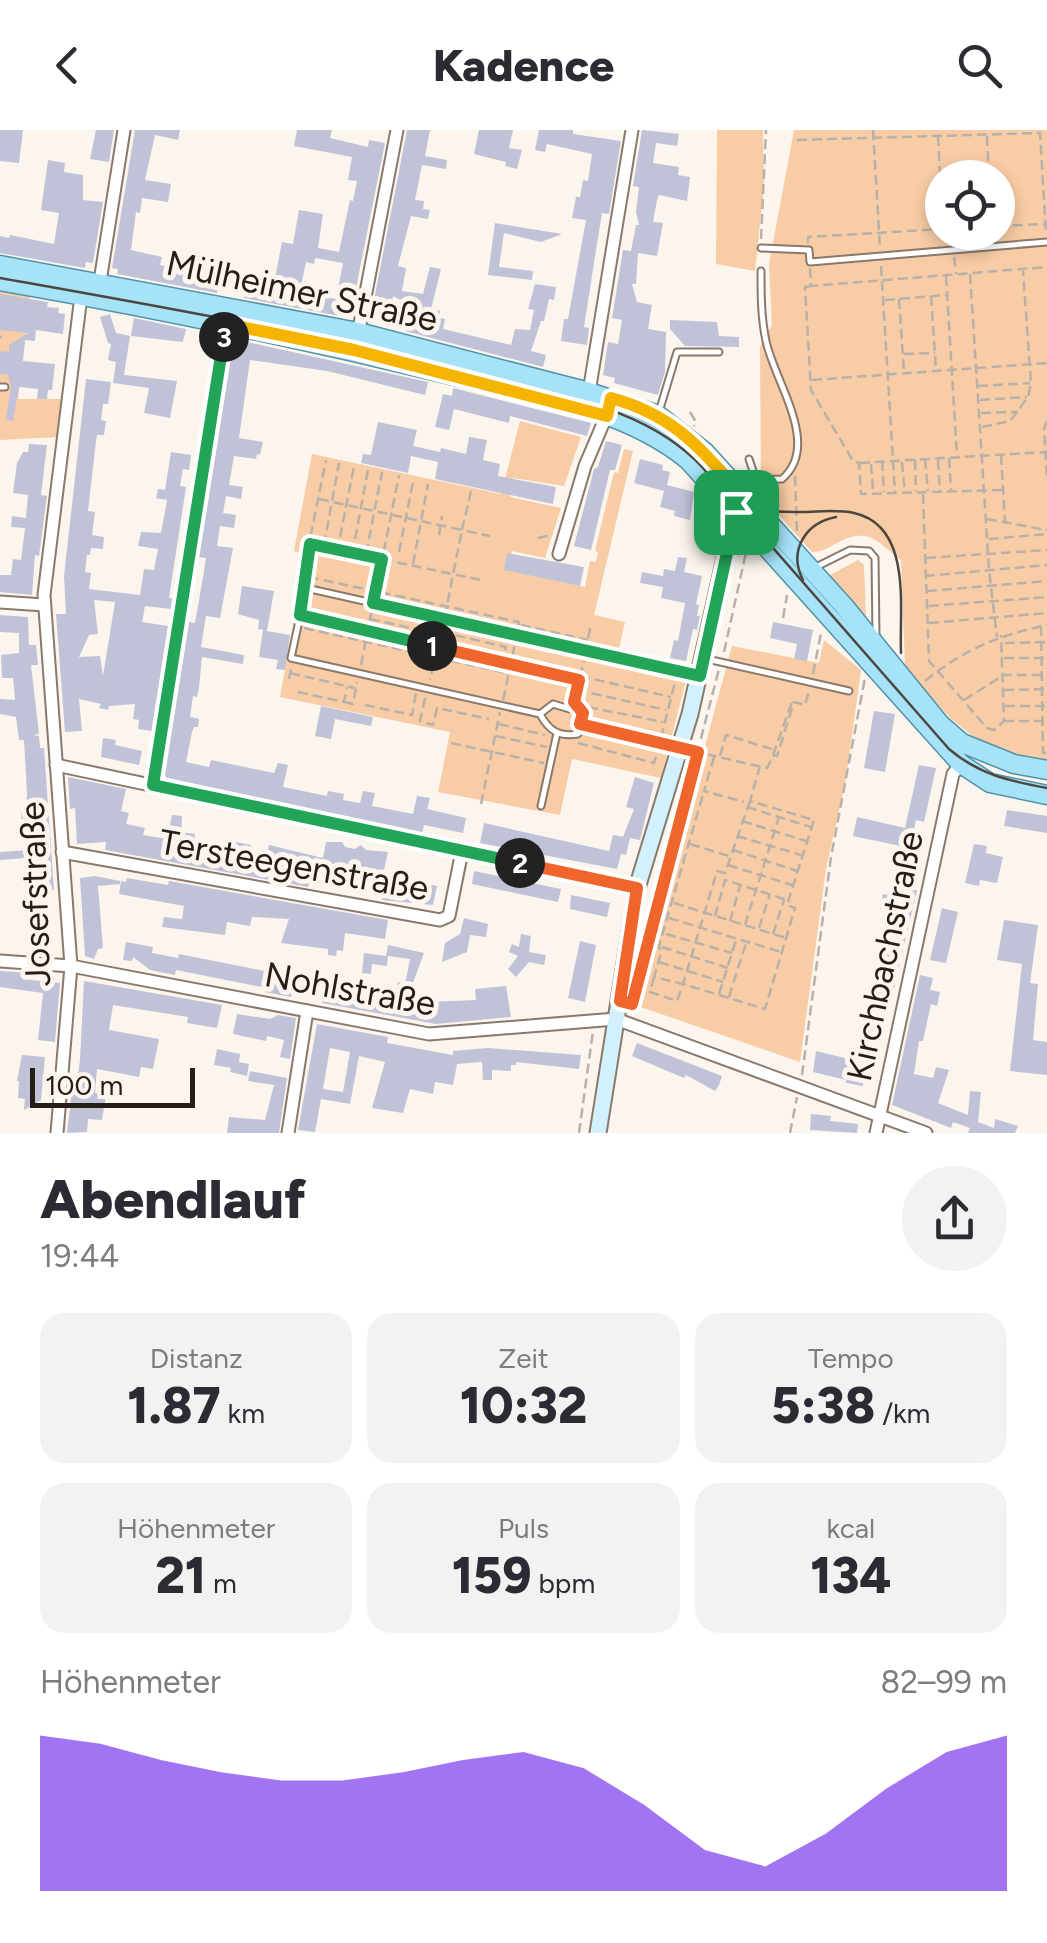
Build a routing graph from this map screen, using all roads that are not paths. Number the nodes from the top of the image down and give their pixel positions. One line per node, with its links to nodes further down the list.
1 (124, 130): 9 (street)
2 (397, 130): 13 (street)
3 (632, 130): 15 (street)
4 (1047, 242): 5 (lane)
5 (760, 248)
6 (0, 264): 9 (main road, Mülheimer Straße)
7 (760, 271): 19 (lane)
8 (0, 281): 10 (main road, Mülheimer Straße)
9 (98, 282): 10 (street); 11 (main road, Mülheimer Straße)
10 (81, 296): 12 (main road, Mülheimer Straße); 26 (street, Josefstraße)
11 (218, 305): 12 (street); 13 (main road, Mülheimer Straße)
12 (226, 324): 13 (main road, Mülheimer Straße); 40 (street)
13 (356, 341): 15 (main road, Mülheimer Straße); 16 (main road, Mülheimer Straße)
14 (719, 352): 17 (lane)
15 (589, 392): 16 (main road, Mülheimer Straße)
16 (609, 407): 17 (main road, Mülheimer Straße); 20 (main road, Mülheimer Straße); 23 (street)
17 (658, 415): 20 (main road, Mülheimer Straße)
18 (748, 459): 19 (lane)
19 (756, 480): 20 (lane)
20 (741, 506): 21 (main road, Mülheimer Straße); 22 (street); 24 (main road, Mülheimer Straße)
21 (751, 542): 22 (lane); 28 (main road, Mülheimer Straße)
22 (727, 550): 27 (street)
23 (559, 554)
24 (812, 570): 28 (main road, Mülheimer Straße); 28 (lane)
25 (0, 602): 26 (street)
26 (44, 605): 36 (street, Josefstraße)
27 (704, 658): 29 (street); 30 (lane)
28 (868, 658): 34 (main road); 37 (main road)
29 (700, 676): 31 (lane); 35 (street)
30 (849, 691)
31 (540, 714): 32 (lane); 33 (lane)
32 (580, 724): 33 (lane); 35 (lane)
33 (556, 735): 42 (lane)
34 (962, 743): 37 (main road); 38 (main road)
35 (681, 748): 45 (street)
36 (56, 765): 40 (street); 44 (street, Josefstraße)
37 (966, 767): 39 (main road); 41 (main road); 50 (street, Kirchbachstraße)
38 (1047, 770)
39 (1047, 782)
40 (153, 785): 43 (street)
41 (1047, 795)
42 (541, 806)
43 (462, 851): 44 (street, Tersteegenstraße); 45 (street)
44 (62, 852): 47 (street, Josefstraße)
45 (637, 888): 49 (street)
46 (0, 961): 47 (street, Nohlstraße)
47 (70, 966): 48 (street, Nohlstraße); 51 (street, Josefstraße)
48 (307, 1011): 49 (street, Nohlstraße); 52 (street)
49 (616, 1019): 50 (street, Nohlstraße); 53 (street)
50 (879, 1116): 54 (street, Kirchbachstraße); 55 (street, Nohlstraße)
51 (56, 1133)
52 (288, 1133)
53 (598, 1133)
54 (876, 1133)
55 (926, 1133)

